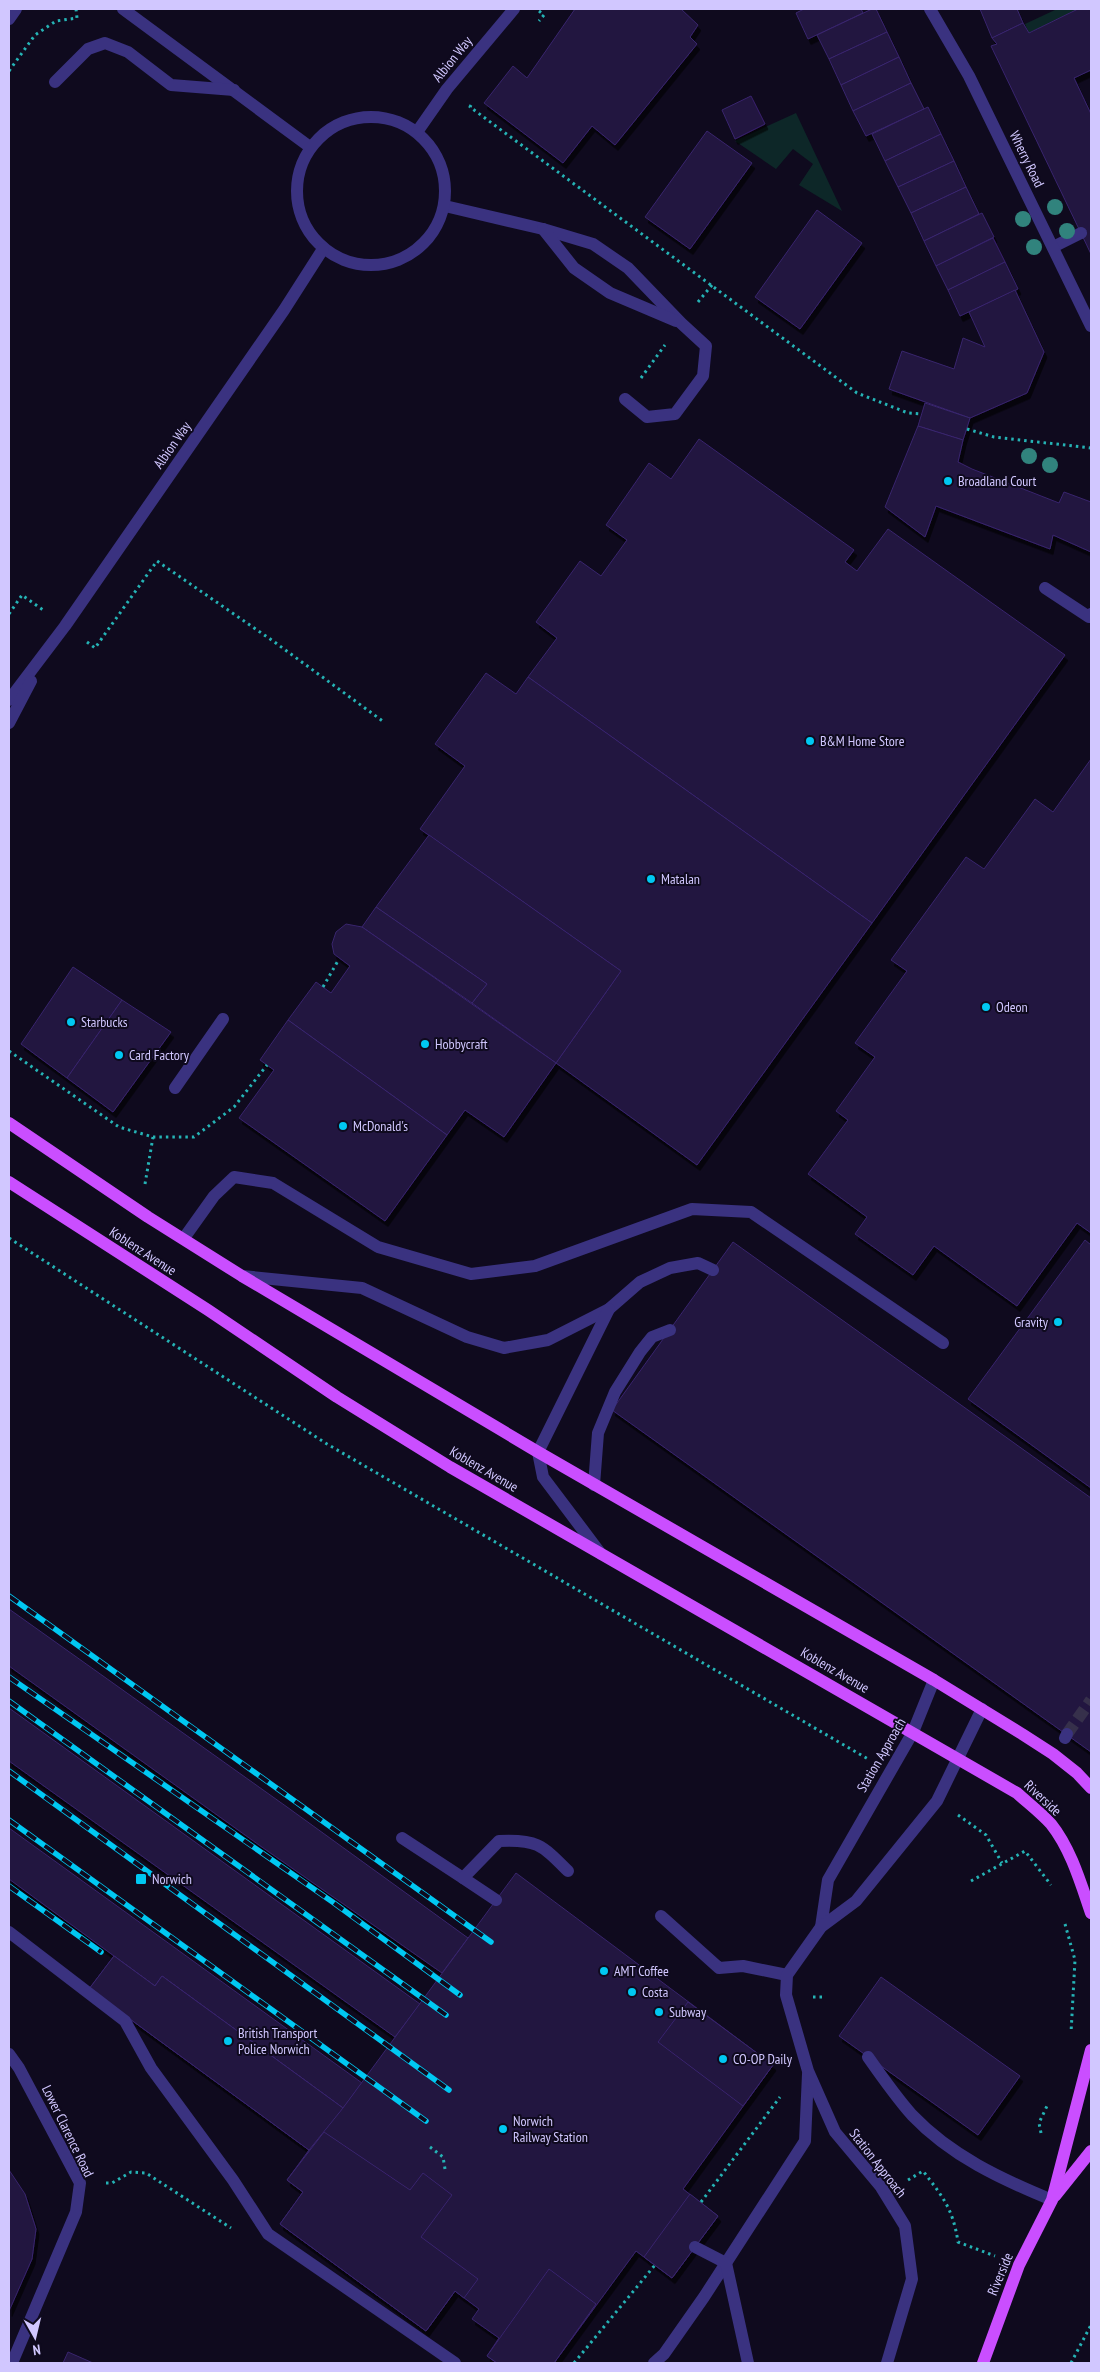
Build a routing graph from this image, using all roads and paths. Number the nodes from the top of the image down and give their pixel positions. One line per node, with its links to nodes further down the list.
1 (16, 9): 7 (street)
2 (76, 9): 9 (path)
3 (123, 9): 11 (street)
4 (514, 9): 13 (street, Albion Way)
5 (537, 9): 8 (path)
6 (930, 9): 18 (street, Wherry Road)
7 (9, 19)
8 (538, 23)
9 (9, 71)
10 (56, 82): 11 (street)
11 (234, 90): 14 (street)
12 (476, 99): 20 (path)
13 (416, 132): 14 (street); 15 (street)
14 (310, 147): 19 (street)
15 (445, 206): 16 (street); 19 (street)
16 (543, 229): 21 (street); 21 (street)
17 (1081, 233): 18 (street)
18 (1053, 247): 22 (street, Wherry Road)
19 (324, 249): 30 (street, Albion Way)
20 (712, 285): 21 (path); 24 (path)
21 (681, 323): 23 (path); 23 (street)
22 (1091, 326)
23 (625, 399)
24 (922, 414)
25 (967, 429): 26 (path)
26 (1091, 448)
27 (157, 562): 33 (path)
28 (1045, 588): 29 (street)
29 (1091, 614)
30 (43, 656): 31 (street, Albion Way); 32 (street, Albion Way); 34 (street, Albion Way)
31 (9, 690)
32 (9, 700)
33 (384, 722)
34 (9, 723)
35 (339, 959): 36 (path)
36 (323, 987)
37 (223, 1019): 40 (street)
38 (9, 1051): 42 (path)
39 (267, 1065): 42 (path)
40 (175, 1088)
41 (9, 1123): 44 (main road)
42 (153, 1138): 44 (path)
43 (9, 1182): 54 (main road, Koblenz Avenue)
44 (148, 1217): 46 (main road)
45 (9, 1238): 59 (path)
46 (184, 1238): 48 (main road); 51 (street)
47 (713, 1270): 49 (street)
48 (242, 1276): 49 (street); 52 (main road)
49 (609, 1308): 52 (street)
50 (670, 1330): 53 (street)
51 (943, 1343)
52 (538, 1452): 53 (main road); 54 (street)
53 (594, 1485): 55 (main road)
54 (601, 1554): 57 (main road, Koblenz Avenue)
55 (934, 1680): 56 (main road); 57 (street, Station Approach)
56 (982, 1709): 58 (street, Station Approach); 60 (main road)
57 (913, 1732): 58 (main road, Koblenz Avenue); 59 (street, Station Approach)
58 (958, 1758): 61 (street, Station Approach); 69 (main road, Riverside)
59 (890, 1772): 72 (street, Station Approach)
60 (1091, 1788)
61 (937, 1801): 63 (path); 72 (street, Station Approach)
62 (402, 1838): 65 (street)
63 (1002, 1863): 66 (path); 67 (path)
64 (568, 1871): 65 (street)
65 (464, 1878): 68 (street)
66 (970, 1881)
67 (1052, 1888)
68 (496, 1900)
69 (1091, 1913)
70 (661, 1916): 74 (street)
71 (1064, 1922): 75 (path)
72 (821, 1927): 74 (street, Station Approach)
73 (9, 1932): 97 (street)
74 (787, 1975): 79 (street, Station Approach)
75 (1069, 2041)
76 (1091, 2050): 88 (main road, Riverside)
77 (9, 2054): 96 (street, Lower Clarence Road)
78 (868, 2057): 88 (street)
79 (808, 2071): 92 (street, Station Approach); 101 (street, Station Approach)
80 (782, 2094): 89 (path)
81 (1051, 2096): 82 (path)
82 (1042, 2142)
83 (430, 2147): 85 (path)
84 (1091, 2151): 88 (main road, Riverside)
85 (445, 2169)
86 (923, 2171): 94 (path)
87 (112, 2182): 90 (path)
88 (1052, 2200): 94 (main road, Riverside)
89 (701, 2202)
90 (233, 2229)
91 (695, 2248): 92 (street)
92 (726, 2263): 99 (street, Station Approach); 100 (street)
93 (655, 2265): 98 (path)
94 (1019, 2265): 102 (main road, Riverside)
95 (1091, 2325): 103 (path)
96 (12, 2363)
97 (455, 2363)
98 (574, 2363)
99 (654, 2363)
100 (748, 2363)
101 (887, 2363)
102 (983, 2363)
103 (1071, 2363)

